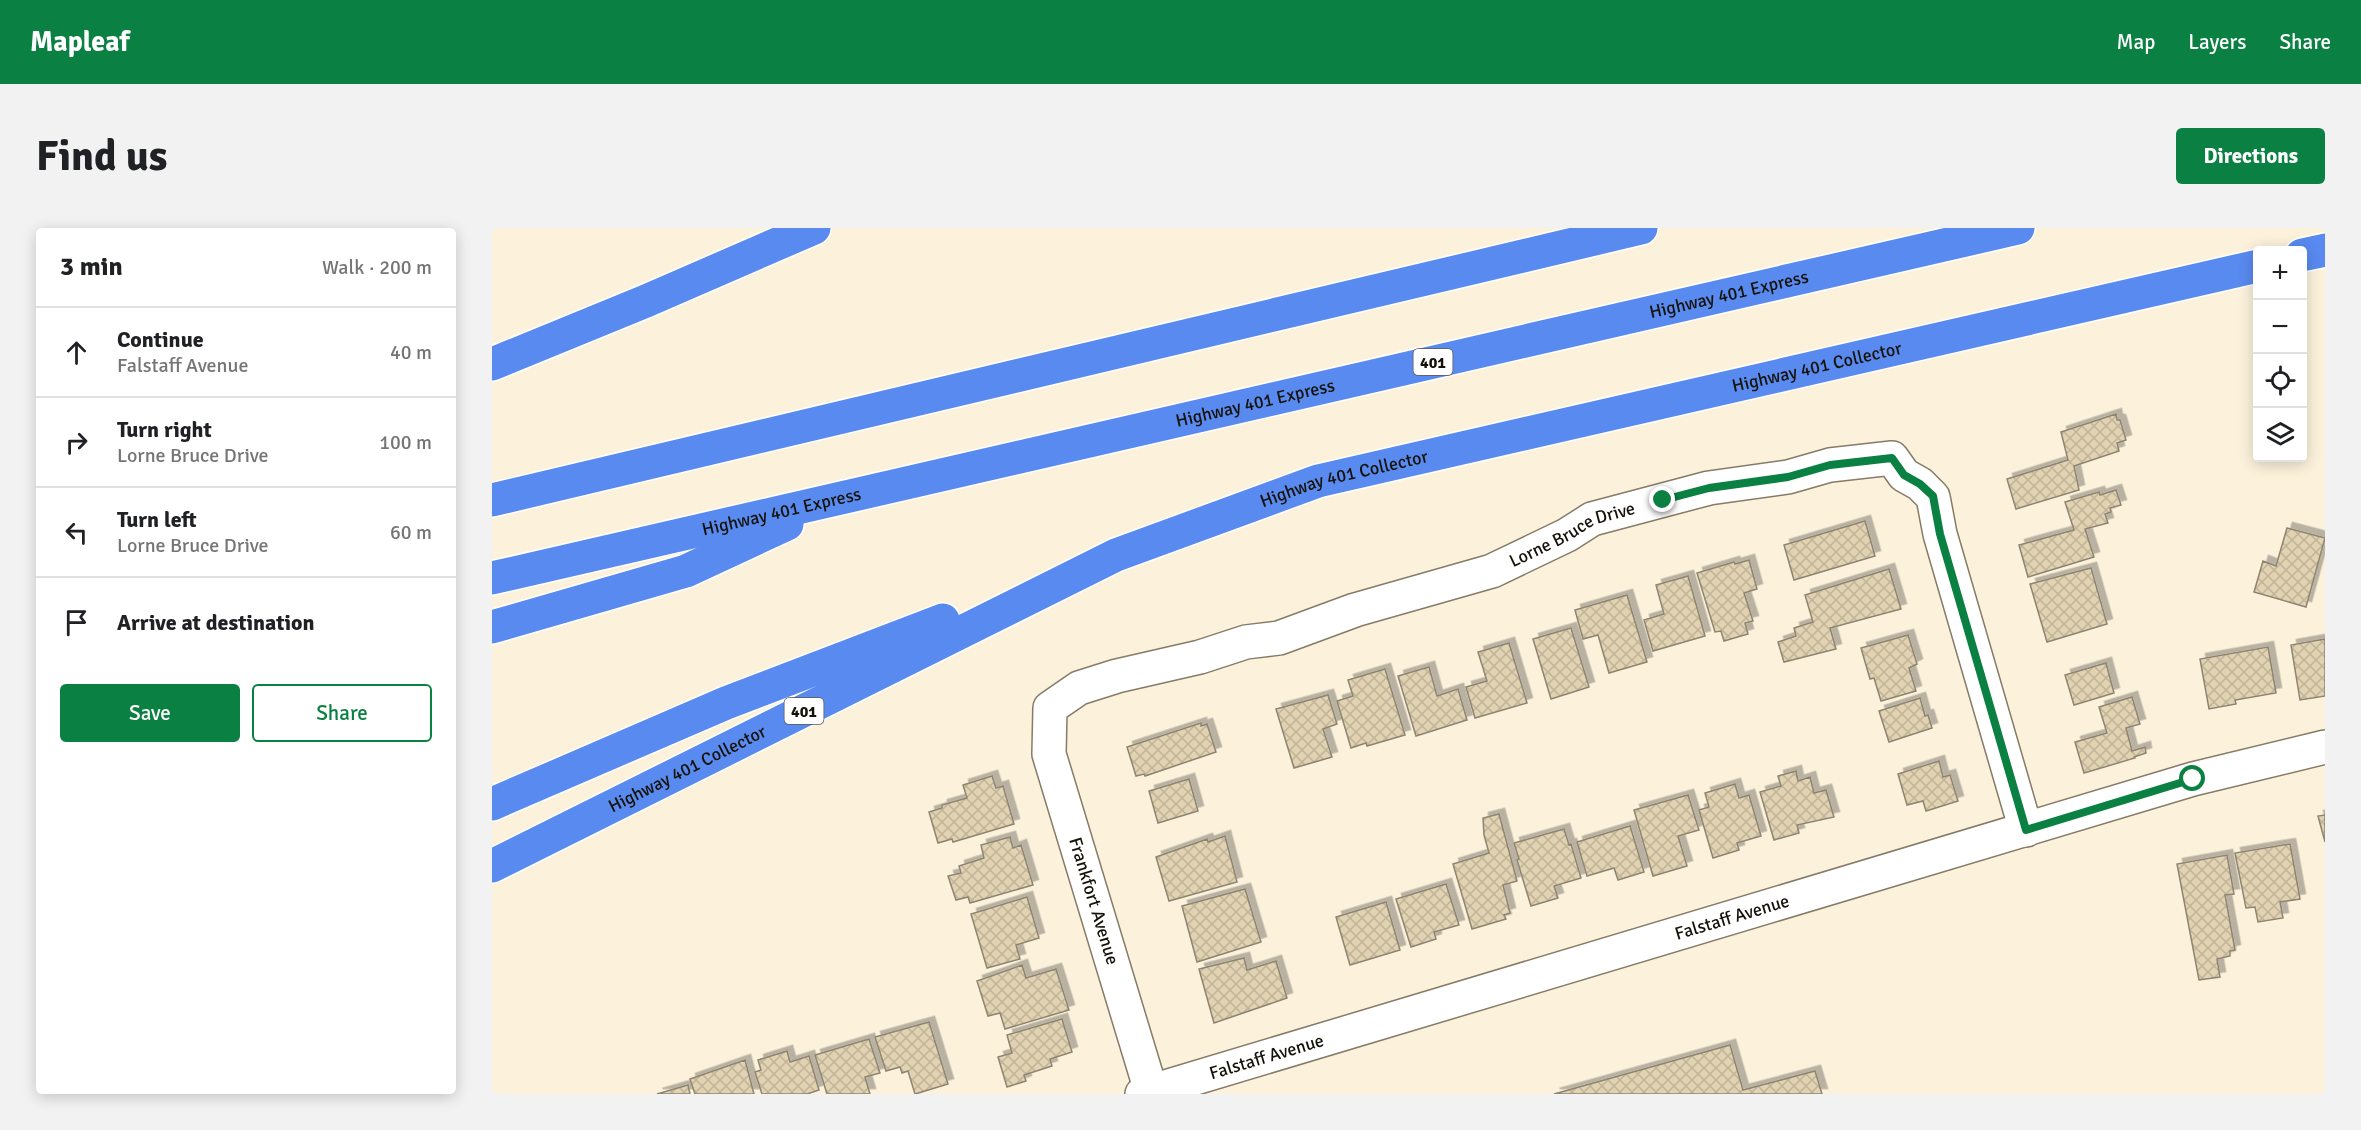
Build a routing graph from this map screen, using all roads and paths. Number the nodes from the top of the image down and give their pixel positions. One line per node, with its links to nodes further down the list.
1 (814, 228): 7 (highway)
2 (1641, 228): 9 (highway)
3 (2018, 228): 8 (highway, Highway 401 Express / 401)
4 (2325, 250): 5 (highway)
5 (2307, 254)
6 (2253, 267): 10 (highway, Highway 401 Collector / 401)
7 (492, 364)
8 (848, 495): 11 (highway, Highway 401 Express / 401); 12 (highway)
9 (492, 500)
10 (1116, 555): 15 (highway); 17 (highway, Highway 401 Collector / 401)
11 (492, 578)
12 (492, 627)
13 (1050, 708): 16 (street, Lorne Bruce Drive); 18 (street, Frankfort Avenue)
14 (2325, 747): 16 (street, Falstaff Avenue)
15 (492, 804)
16 (2026, 830): 18 (street, Falstaff Avenue)
17 (492, 866)
18 (1146, 1093)

